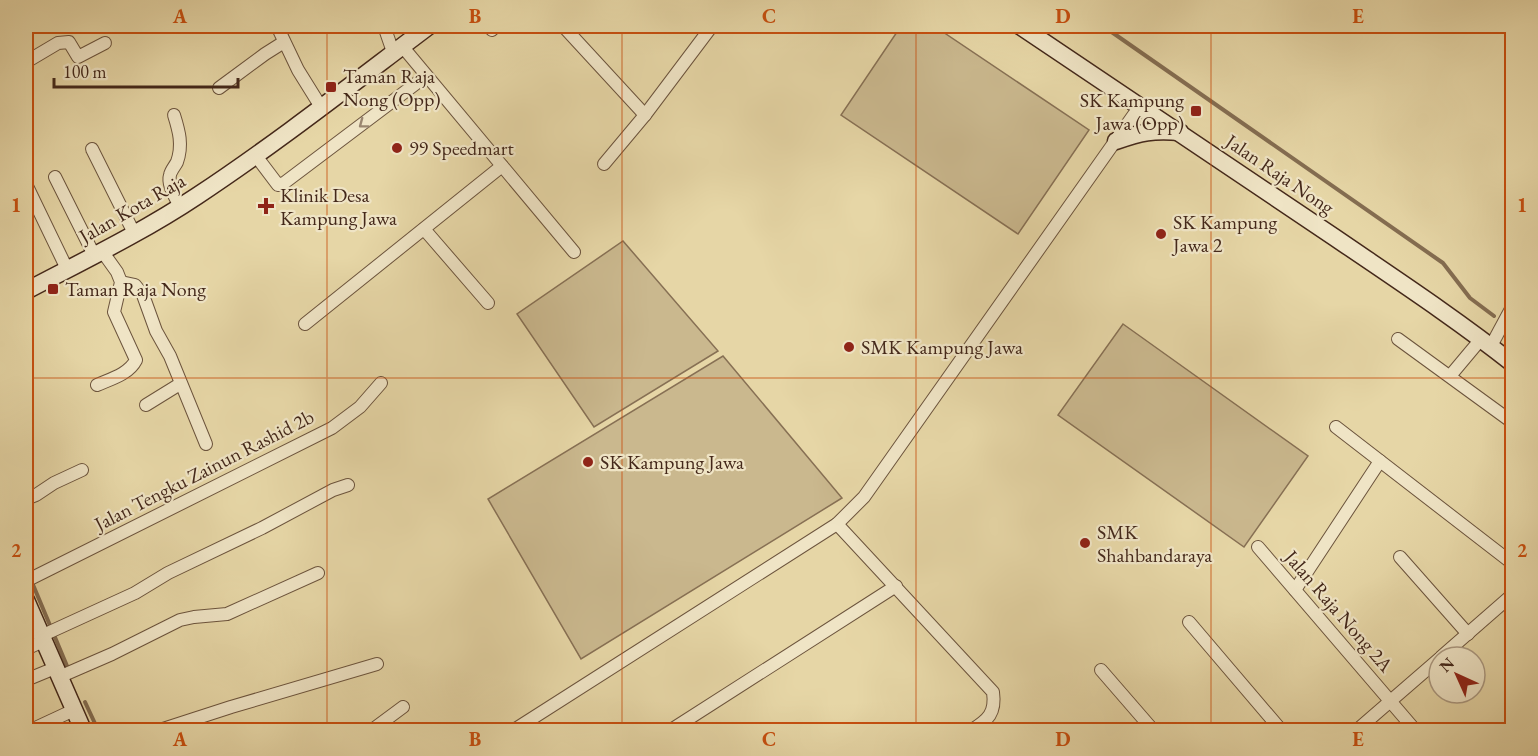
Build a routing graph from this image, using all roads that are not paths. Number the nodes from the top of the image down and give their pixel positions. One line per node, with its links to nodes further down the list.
1 (277, 26): 7 (street)
2 (384, 26): 9 (street)
3 (429, 26): 9 (main road, Jalan Kota Raja)
4 (563, 26): 16 (street)
5 (712, 26): 16 (street)
6 (1020, 26): 13 (main road, Jalan Raja Nong)
7 (284, 42): 12 (street); 14 (street)
8 (105, 43): 10 (street)
9 (398, 49): 11 (street); 14 (main road, Jalan Kota Raja)
10 (26, 62)
11 (426, 76): 20 (street, one-way to 20); 22 (street)
12 (219, 88)
13 (1140, 106): 17 (main road, Jalan Raja Nong); 18 (street)
14 (321, 107): 20 (main road, Jalan Kota Raja)
15 (174, 115): 25 (street)
16 (645, 115): 21 (street)
17 (1181, 132): 18 (main road); 37 (main road, Jalan Raja Nong)
18 (1116, 141): 51 (street)
19 (92, 149): 27 (street)
20 (256, 156): 25 (main road, Jalan Kota Raja)
21 (604, 164)
22 (502, 166): 26 (street); 28 (street)
23 (54, 177): 29 (street)
24 (26, 184): 30 (street)
25 (180, 207): 27 (main road, Jalan Kota Raja)
26 (424, 229): 33 (street); 35 (street)
27 (134, 233): 29 (main road, Jalan Kota Raja)
28 (574, 252)
29 (98, 253): 30 (main road, Jalan Kota Raja); 31 (street)
30 (67, 269): 32 (main road, Jalan Kota Raja)
31 (121, 282): 41 (street); 42 (street)
32 (26, 291)
33 (488, 303)
34 (1512, 307): 37 (street)
35 (305, 324)
36 (1398, 339): 39 (street)
37 (1486, 342): 38 (main road, Jalan Raja Nong); 39 (street)
38 (1512, 363)
39 (1450, 376): 44 (street)
40 (381, 383): 56 (street, Jalan Tengku Zainun Rashid 2b)
41 (180, 384): 43 (street); 46 (street)
42 (97, 386)
43 (146, 405)
44 (1512, 422)
45 (1336, 427): 47 (street)
46 (206, 444)
47 (1380, 460): 54 (street); 58 (street)
48 (82, 470): 50 (street)
49 (348, 485): 63 (street)
50 (26, 499)
51 (837, 524): 57 (street); 78 (street)
52 (1258, 547): 58 (street, Jalan Raja Nong 2A)
53 (1400, 557): 62 (street)
54 (1512, 563)
55 (318, 573): 69 (street)
56 (28, 580)
57 (896, 586): 79 (street); 80 (street)
58 (1295, 590): 71 (street, Jalan Raja Nong 2A)
59 (1512, 595): 62 (street)
60 (26, 600): 63 (main road)
61 (1189, 622): 82 (street)
62 (1468, 634): 64 (street)
63 (47, 635): 65 (street); 69 (main road)
64 (1455, 645)
65 (26, 649)
66 (377, 664): 76 (street)
67 (1427, 669): 71 (street)
68 (1101, 670): 81 (street)
69 (57, 673): 70 (street); 73 (main road)
70 (26, 680)
71 (1390, 701): 83 (street); 84 (street, Jalan Raja Nong 2A)
72 (403, 707): 77 (street)
73 (74, 710): 74 (street); 75 (main road)
74 (31, 730)
75 (82, 730)
76 (160, 730)
77 (372, 730)
78 (514, 730)
79 (671, 730)
80 (972, 730)
81 (1153, 730)
82 (1281, 730)
83 (1357, 730)
84 (1415, 730)

